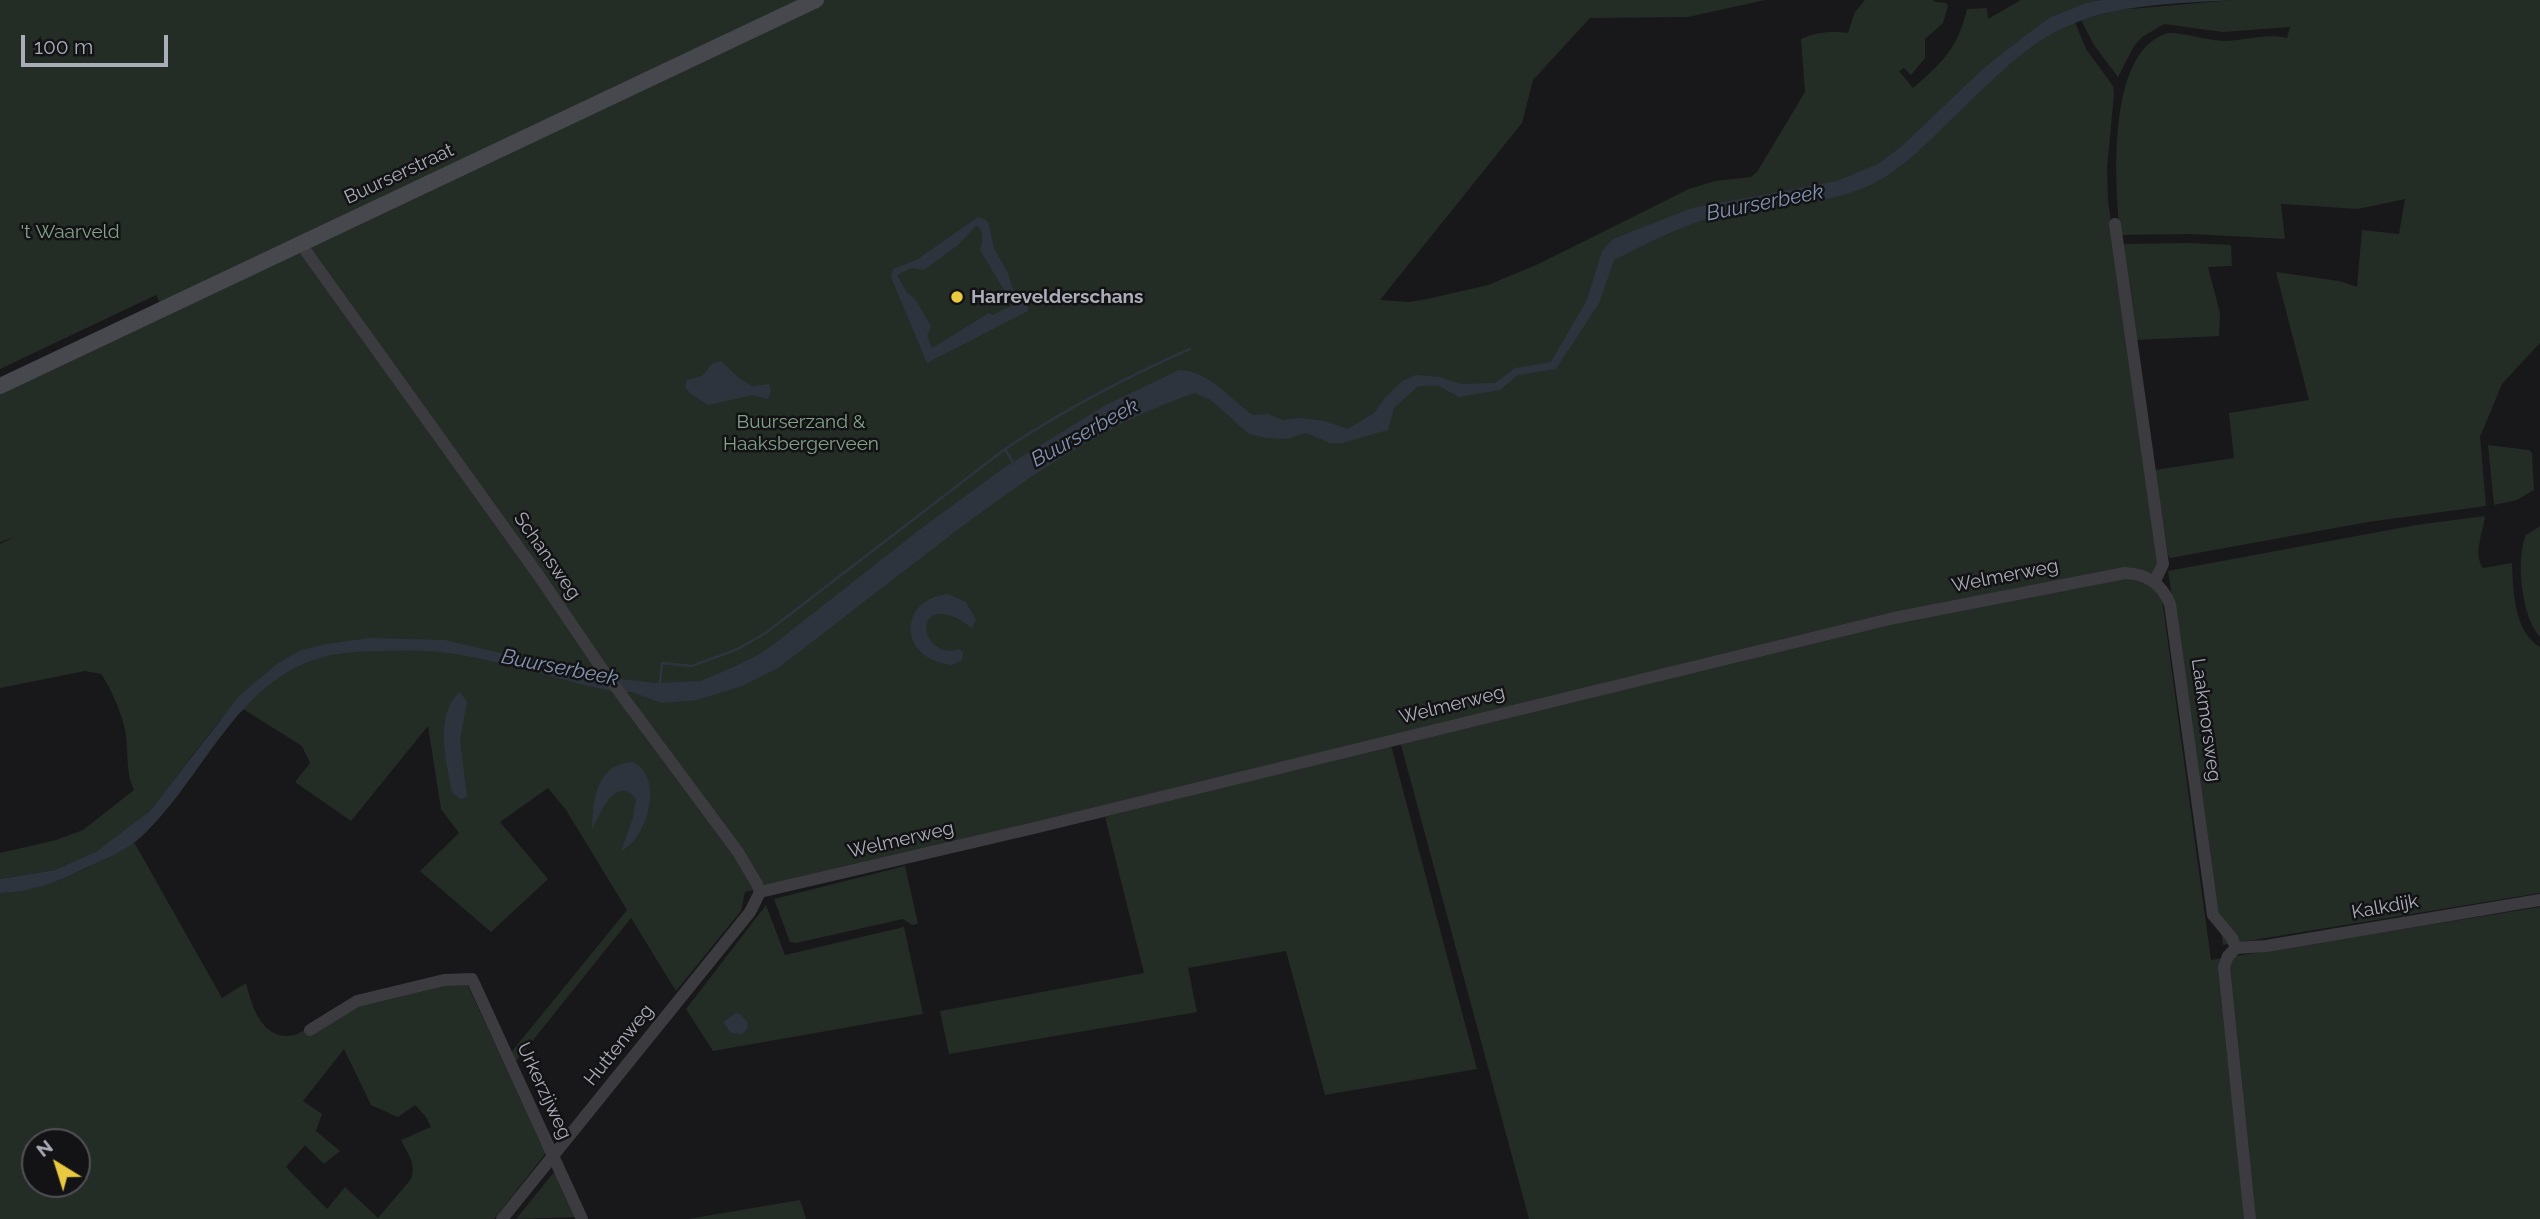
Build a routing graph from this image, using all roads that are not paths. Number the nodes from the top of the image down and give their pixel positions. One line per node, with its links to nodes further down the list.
1 (816, 0): 3 (main road, Buurserstraat)
2 (2115, 224): 5 (street)
3 (300, 243): 4 (main road, Buurserstraat); 6 (street, Schansweg)
4 (0, 386)
5 (2155, 581): 6 (street, Welmerweg); 8 (street, Laakmorsweg)
6 (760, 892): 10 (street, Huttenweg)
7 (2540, 900): 8 (street, Kalkdijk)
8 (2236, 948): 13 (street)
9 (310, 1030): 10 (street, Urkerzijweg)
10 (553, 1157): 11 (street, Huttenweg); 12 (street, Urkerzijweg)
11 (502, 1219)
12 (582, 1219)
13 (2250, 1219)

